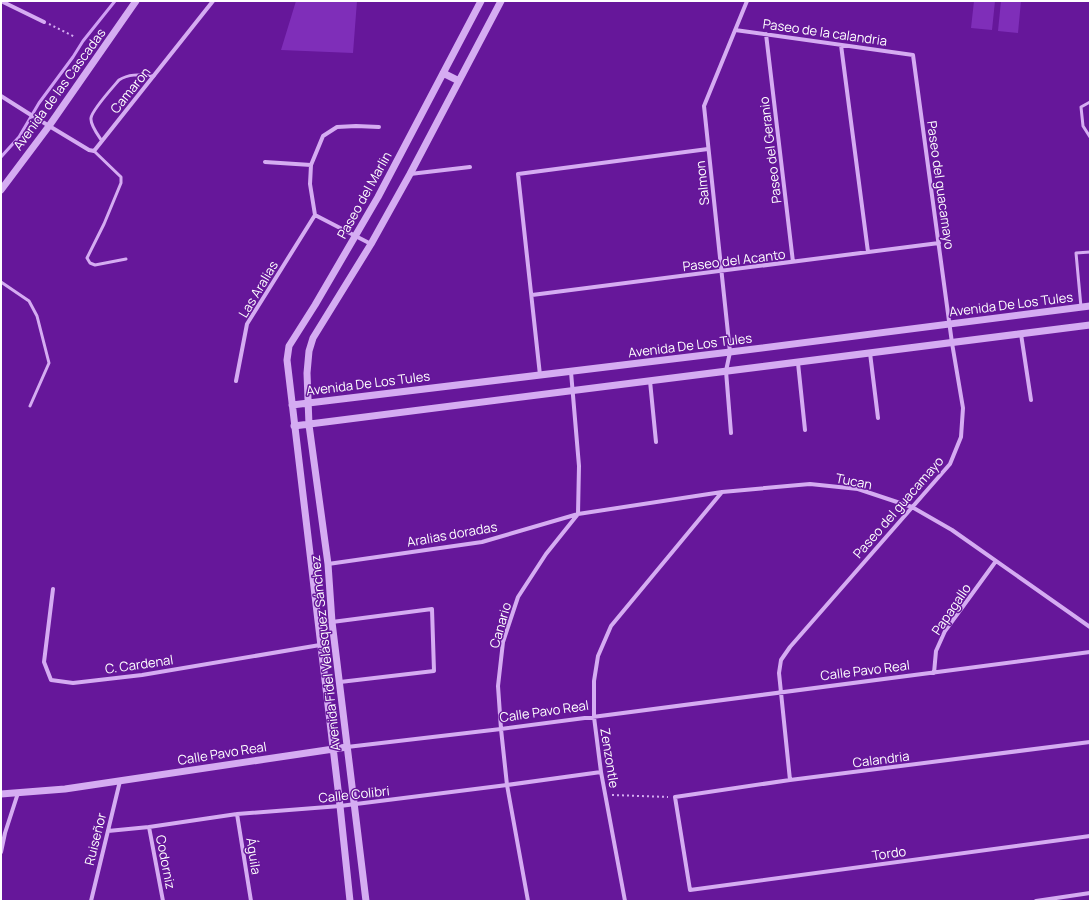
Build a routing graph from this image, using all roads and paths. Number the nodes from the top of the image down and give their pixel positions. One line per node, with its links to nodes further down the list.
1 (1, 1): 7 (street)
2 (136, 1): 18 (street, Avenida de las Cascadas)
3 (213, 1): 14 (street, Camaron)
4 (481, 1): 13 (street, Paseo del Marlin)
5 (501, 1): 15 (street)
6 (747, 1): 8 (street, Salmon)
7 (44, 22): 10 (path)
8 (735, 30): 9 (street, Paseo de la calandria); 22 (street, Salmon)
9 (766, 34): 11 (street, Paseo de la calandria); 36 (street, Paseo del Geranio)
10 (75, 37)
11 (841, 45): 12 (street, Paseo de la calandria); 33 (street)
12 (913, 54): 31 (street, Paseo del guacamayo)
13 (443, 73): 15 (street); 30 (street, Paseo del Marlin)
14 (154, 76): 21 (street, Camaron); 21 (lane)
15 (459, 80): 27 (street)
16 (1, 96): 18 (street)
17 (1090, 102): 20 (lane)
18 (49, 126): 23 (street); 28 (street, Avenida de las Cascadas)
19 (379, 127): 25 (street)
20 (1090, 137)
21 (102, 141): 23 (street, Camaron)
22 (708, 149): 37 (street, Salmon); 39 (street)
23 (94, 151): 35 (lane)
24 (264, 162): 25 (street)
25 (311, 164): 29 (street)
26 (470, 167): 27 (street)
27 (410, 174): 32 (street)
28 (1, 190)
29 (315, 216): 30 (street); 52 (street, Las Aralias)
30 (355, 236): 32 (street); 57 (street, Paseo del Marlin)
31 (939, 243): 33 (street, Paseo del Acanto); 42 (street, Paseo del guacamayo)
32 (371, 244): 56 (street)
33 (868, 252): 36 (street, Paseo del Acanto)
34 (1090, 252): 41 (lane)
35 (126, 259)
36 (793, 262): 37 (street, Paseo del Acanto)
37 (722, 271): 39 (street, Paseo del Acanto); 46 (street, Salmon)
38 (1, 282): 58 (lane)
39 (532, 295): 51 (street)
40 (1090, 306): 41 (street, Avenida De Los Tules)
41 (1081, 307): 42 (street, Avenida De Los Tules)
42 (950, 324): 45 (street, Paseo del guacamayo); 46 (street, Avenida De Los Tules)
43 (1090, 325): 44 (street)
44 (1021, 334): 45 (street); 55 (street)
45 (952, 342): 47 (street); 66 (street, Paseo del guacamayo)
46 (730, 352): 49 (street, Salmon); 50 (street, Avenida De Los Tules)
47 (870, 353): 48 (street); 59 (street)
48 (798, 363): 49 (street); 62 (street)
49 (726, 371): 53 (street); 63 (street, Salmon)
50 (570, 372): 51 (street, Avenida De Los Tules); 54 (street)
51 (540, 375): 56 (street, Avenida De Los Tules)
52 (236, 381)
53 (650, 381): 54 (street); 64 (street)
54 (572, 392): 60 (street); 67 (street)
55 (1031, 400)
56 (307, 403): 57 (street, Avenida De Los Tules); 60 (street, Avenida Fidel Velásquez Sánchez)
57 (292, 404): 61 (street, Avenida Fidel Velásquez Sánchez)
58 (30, 406)
59 (878, 418)
60 (309, 425): 61 (street); 69 (street, Avenida Fidel Velásquez Sánchez)
61 (294, 426): 73 (street, Avenida Fidel Velásquez Sánchez)
62 (805, 430)
63 (731, 433)
64 (656, 442)
65 (722, 492): 66 (street, Tucan); 67 (street, Tucan); 78 (street, Zenzontle)
66 (912, 507): 68 (street, Tucan); 77 (street, Paseo del guacamayo)
67 (578, 514): 69 (street, Aralias doradas); 79 (street, Canario)
68 (996, 561): 72 (street, Tucan); 75 (street, Papagallo)
69 (328, 564): 71 (street, Avenida Fidel Velásquez Sánchez)
70 (53, 589): 73 (street, C. Cardenal)
71 (332, 622): 76 (street, Avenida Fidel Velásquez Sánchez); 76 (street)
72 (1090, 627)
73 (320, 645): 82 (street, Avenida Fidel Velásquez Sánchez)
74 (1090, 652): 75 (street, Calle Pavo Real)
75 (934, 673): 77 (street, Calle Pavo Real)
76 (340, 682): 81 (street, Avenida Fidel Velásquez Sánchez)
77 (780, 693): 78 (street, Calle Pavo Real); 84 (street, Paseo del guacamayo)
78 (594, 717): 79 (street, Calle Pavo Real); 83 (street, Zenzontle)
79 (501, 729): 81 (street, Calle Pavo Real); 86 (street, Canario)
80 (1090, 742): 84 (street, Calandria)
81 (347, 747): 82 (street, Calle Pavo Real); 91 (street, Avenida Fidel Velásquez Sánchez)
82 (333, 749): 85 (street, Calle Pavo Real); 92 (street, Avenida Fidel Velásquez Sánchez)
83 (601, 772): 86 (street, Calle Colibri); 89 (street, Zenzontle)
84 (790, 780): 90 (street, Calandria)
85 (120, 781): 87 (street, Calle Pavo Real); 95 (street, Ruiseñor)
86 (507, 785): 91 (street, Calle Colibri); 104 (street, Canario)
87 (18, 793): 88 (street, Calle Pavo Real); 97 (street)
88 (1, 794)
89 (605, 795): 90 (path); 105 (street, Zenzontle)
90 (675, 797): 96 (street, Tordo)
91 (355, 804): 92 (street, Calle Colibri); 103 (street, Avenida Fidel Velásquez Sánchez)
92 (340, 806): 93 (street, Calle Colibri); 102 (street, Avenida Fidel Velásquez Sánchez)
93 (237, 814): 94 (street, Calle Colibri); 101 (street, Águila)
94 (149, 826): 95 (street, Calle Colibri); 100 (street, Codorniz)
95 (108, 831): 99 (street, Ruiseñor)
96 (1090, 836)
97 (1, 852)
98 (1090, 894): 106 (street)
99 (91, 901)
100 (163, 901)
101 (251, 901)
102 (350, 901)
103 (366, 901)
104 (528, 901)
105 (625, 901)
106 (1036, 901)

